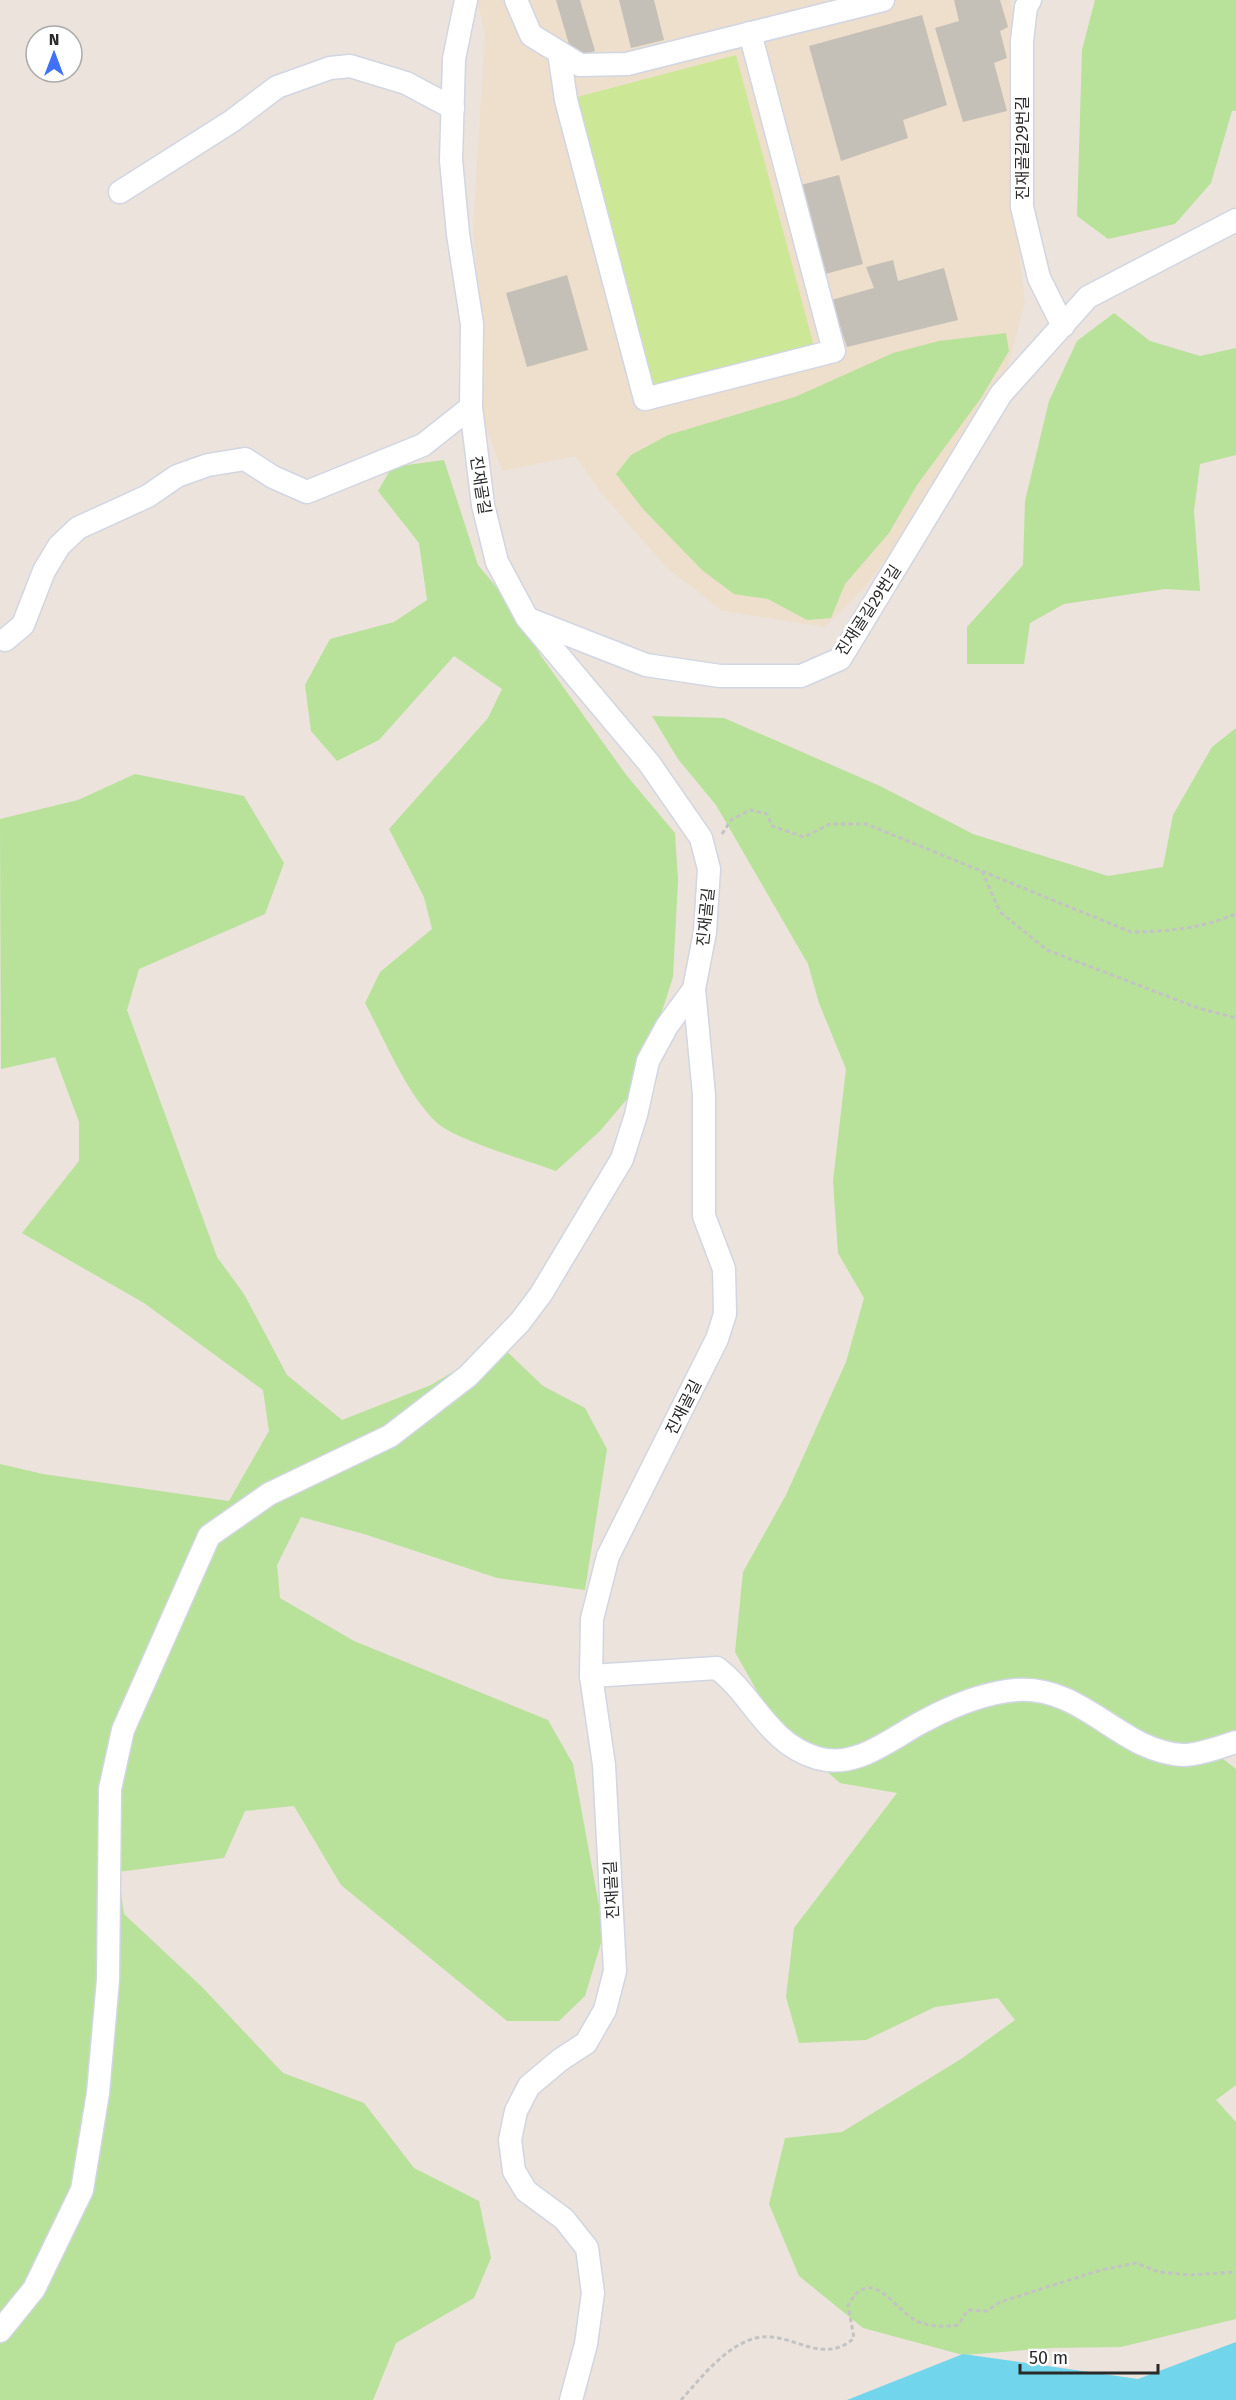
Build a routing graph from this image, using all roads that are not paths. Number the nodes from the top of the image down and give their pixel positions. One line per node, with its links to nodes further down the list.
1 (466, 0): 8 (street, 진재골길)
2 (516, 0): 7 (street)
3 (883, 0): 5 (street)
4 (1030, 0): 11 (street, 진재골길29번길)
5 (832, 6): 6 (street)
6 (750, 33): 7 (street); 7 (street)
7 (559, 52)
8 (453, 108): 9 (street); 12 (street, 진재골길)
9 (120, 192)
10 (1236, 219): 11 (street, 진재골길29번길)
11 (1063, 326): 13 (street, 진재골길29번길)
12 (471, 406): 13 (street, 진재골길); 14 (street)
13 (527, 618): 15 (street, 진재골길)
14 (5, 640)
15 (694, 989): 16 (street, 진재골길); 18 (street)
16 (591, 1676): 17 (street); 19 (street, 진재골길)
17 (1236, 1742)
18 (0, 2331)
19 (571, 2400)

